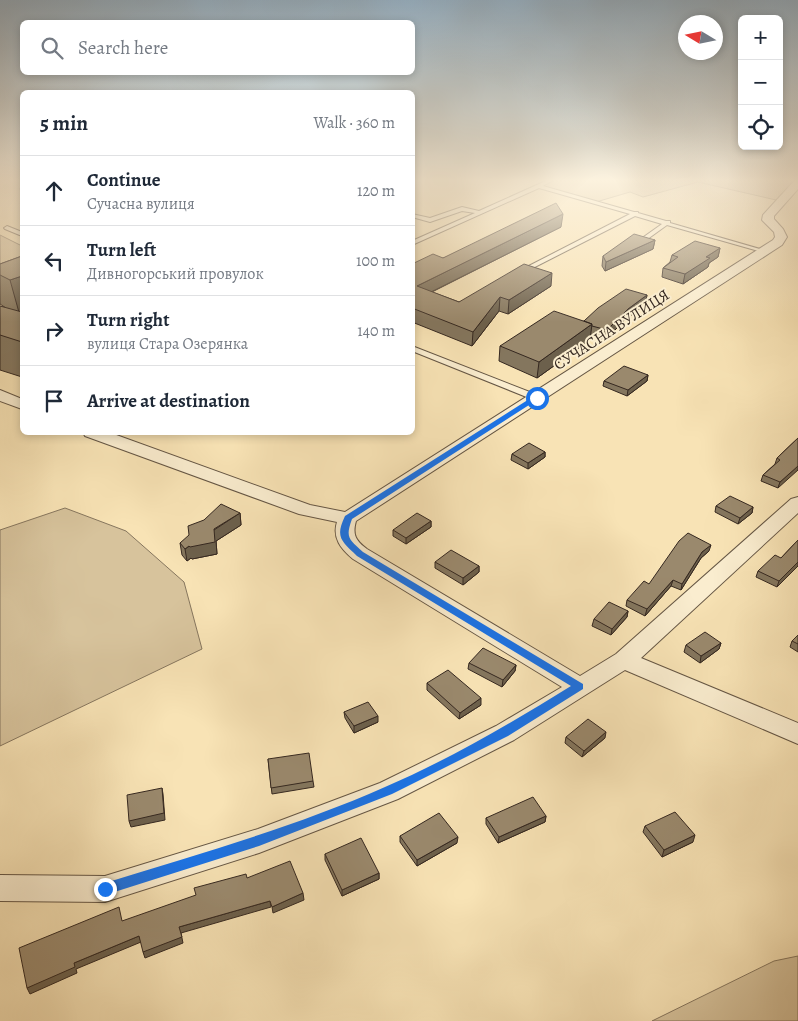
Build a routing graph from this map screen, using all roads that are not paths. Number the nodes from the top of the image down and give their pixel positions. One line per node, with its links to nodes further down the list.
1 (449, 227): 8 (lane)
2 (610, 227): 11 (lane)
3 (661, 227): 9 (lane)
4 (683, 227): 10 (lane)
5 (774, 227): 10 (street, СУЧАСНА ВУЛИЦЯ)
6 (7, 228): 7 (lane)
7 (20, 233)
8 (415, 242)
9 (640, 242)
10 (764, 251): 14 (street, СУЧАСНА ВУЛИЦЯ)
11 (512, 277)
12 (415, 349): 14 (lane)
13 (0, 395): 15 (street)
14 (537, 398): 18 (street, СУЧАСНА ВУЛИЦЯ)
15 (20, 403)
16 (98, 435): 18 (street)
17 (798, 503): 19 (street)
18 (348, 518): 20 (street)
19 (624, 660): 20 (street); 21 (street)
20 (579, 686): 22 (street)
21 (798, 734)
22 (0, 888)

